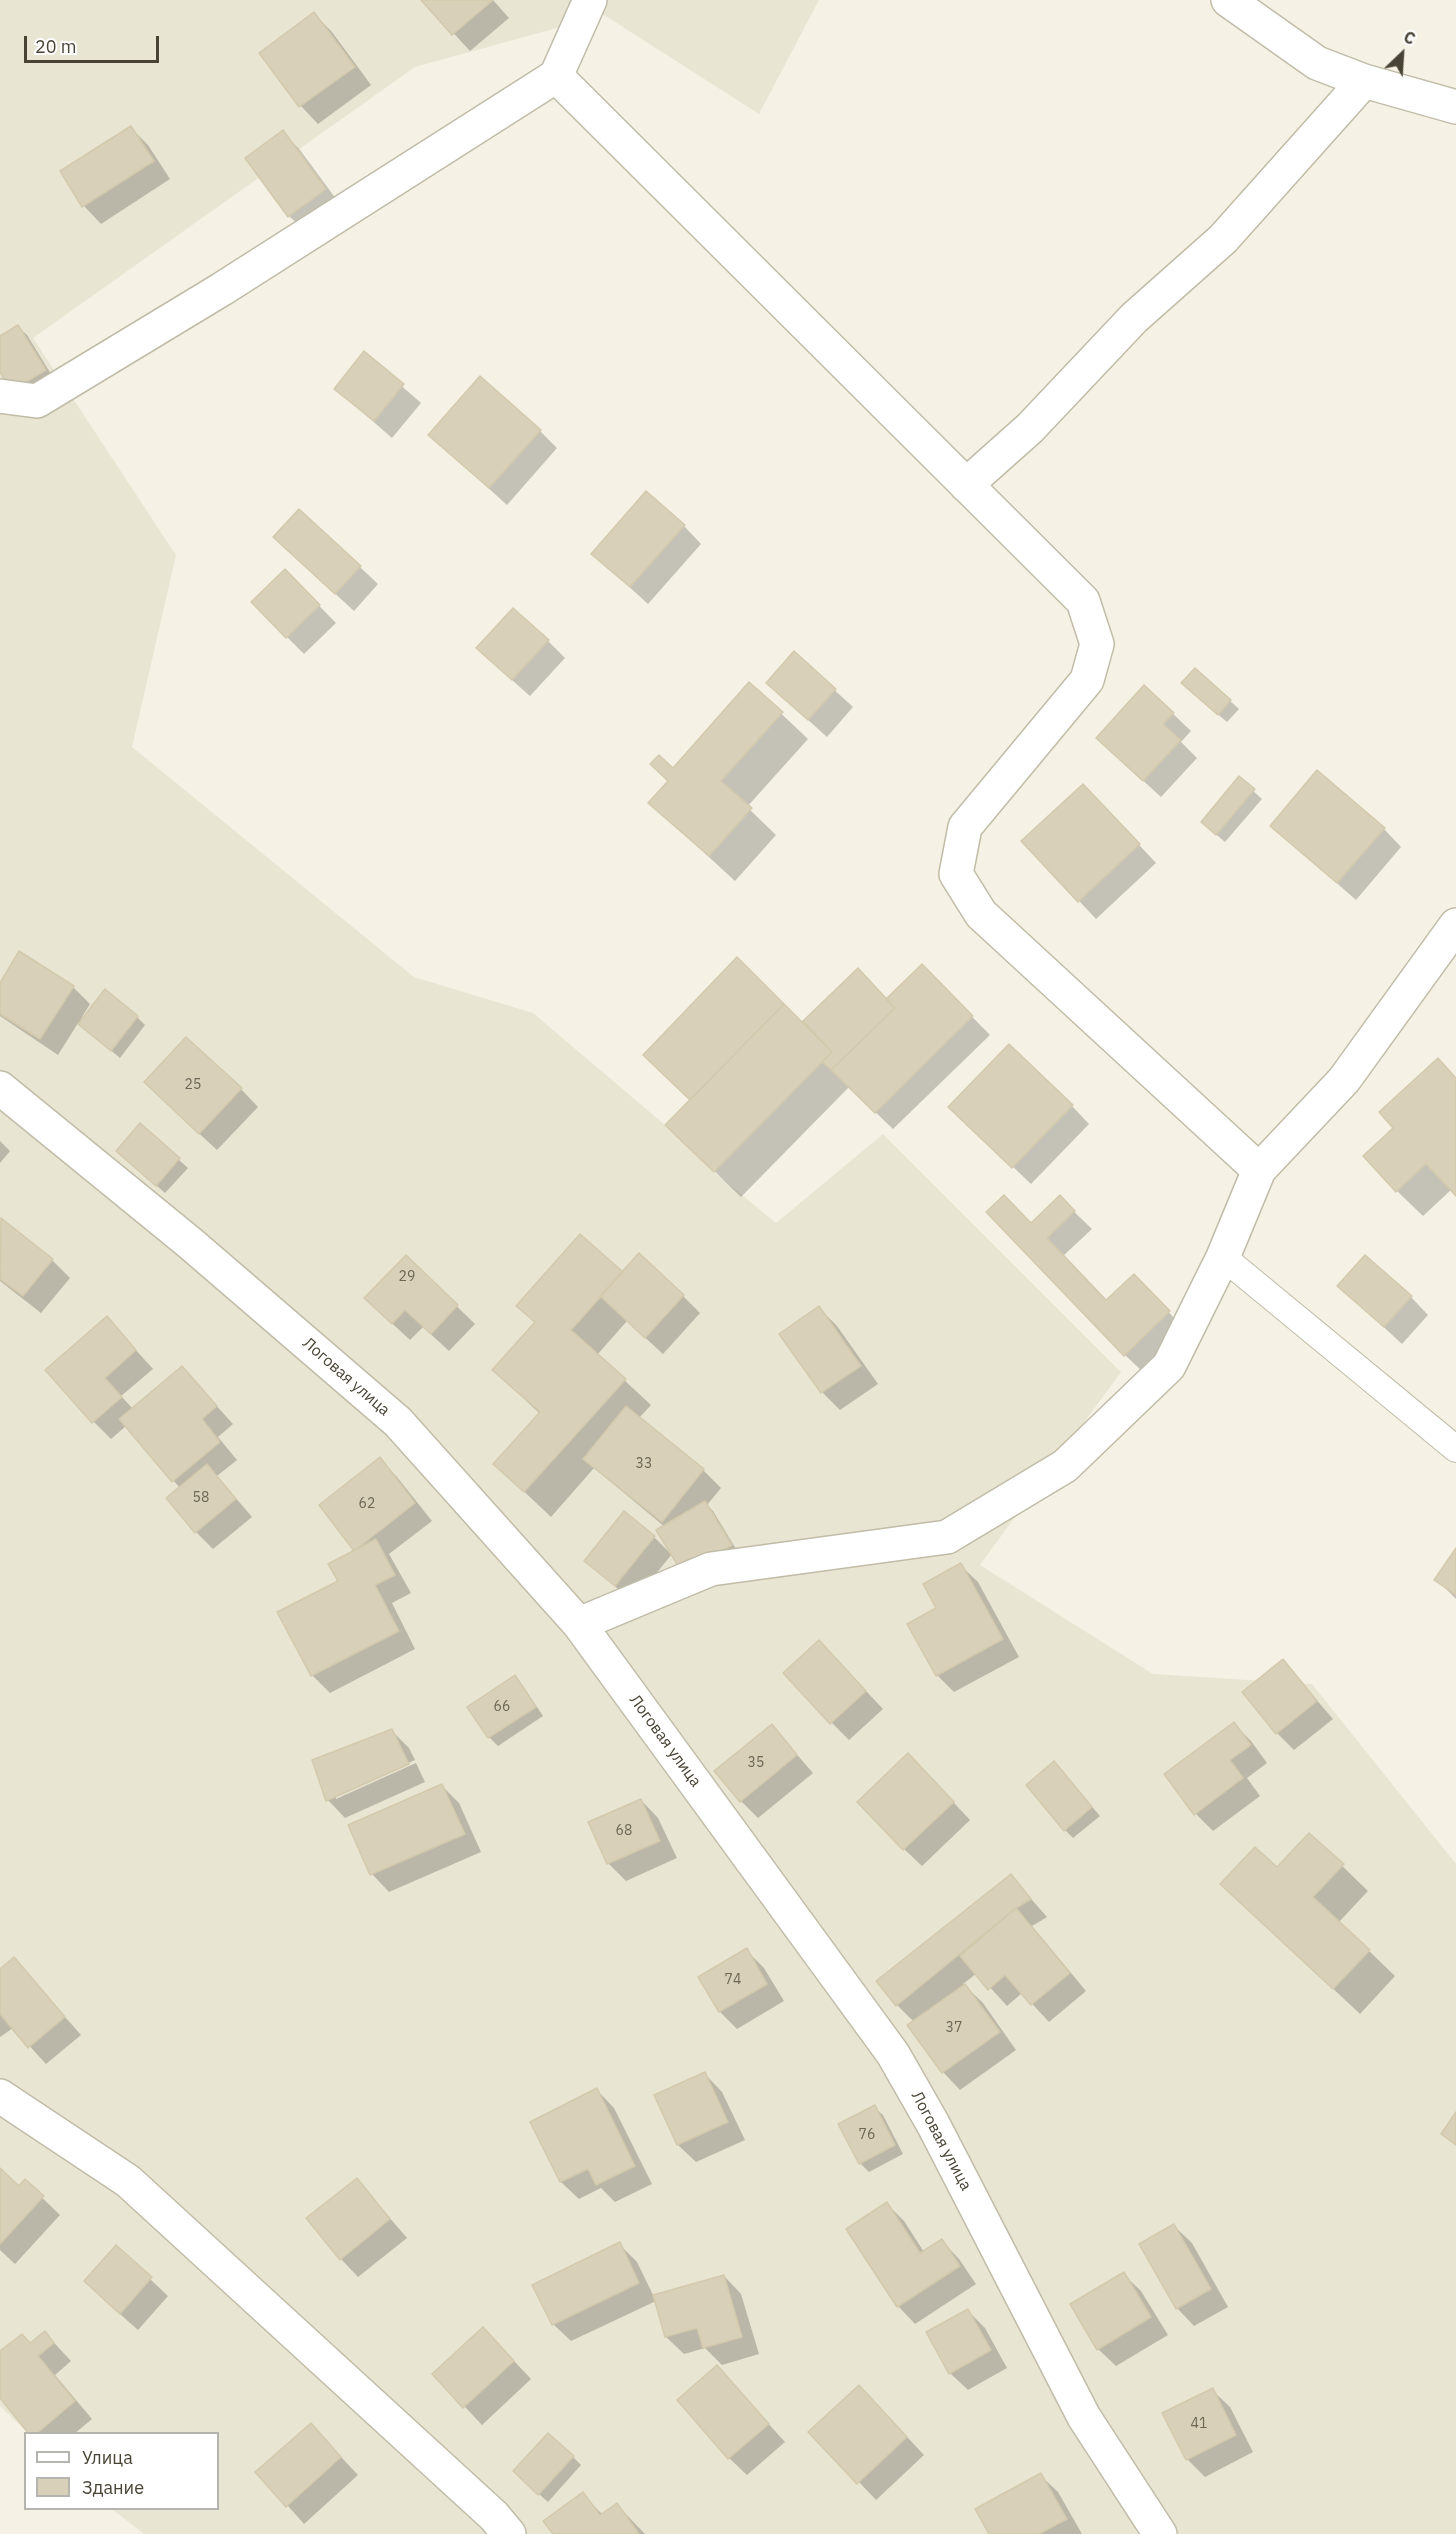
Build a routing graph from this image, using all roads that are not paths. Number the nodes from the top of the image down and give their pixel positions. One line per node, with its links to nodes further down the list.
1 (590, 0): 3 (street)
2 (1228, 0): 4 (street)
3 (556, 76): 6 (street); 7 (street)
4 (1364, 81): 5 (street); 7 (street)
5 (1456, 107)
6 (0, 396)
7 (966, 485): 10 (street)
8 (1456, 926): 10 (street)
9 (0, 1088): 13 (street, Логовая улица)
10 (1258, 1170): 11 (street)
11 (1223, 1257): 12 (lane); 13 (street)
12 (1456, 1449)
13 (579, 1624): 16 (street, Логовая улица)
14 (0, 2096): 15 (street)
15 (509, 2534)
16 (1160, 2534)

